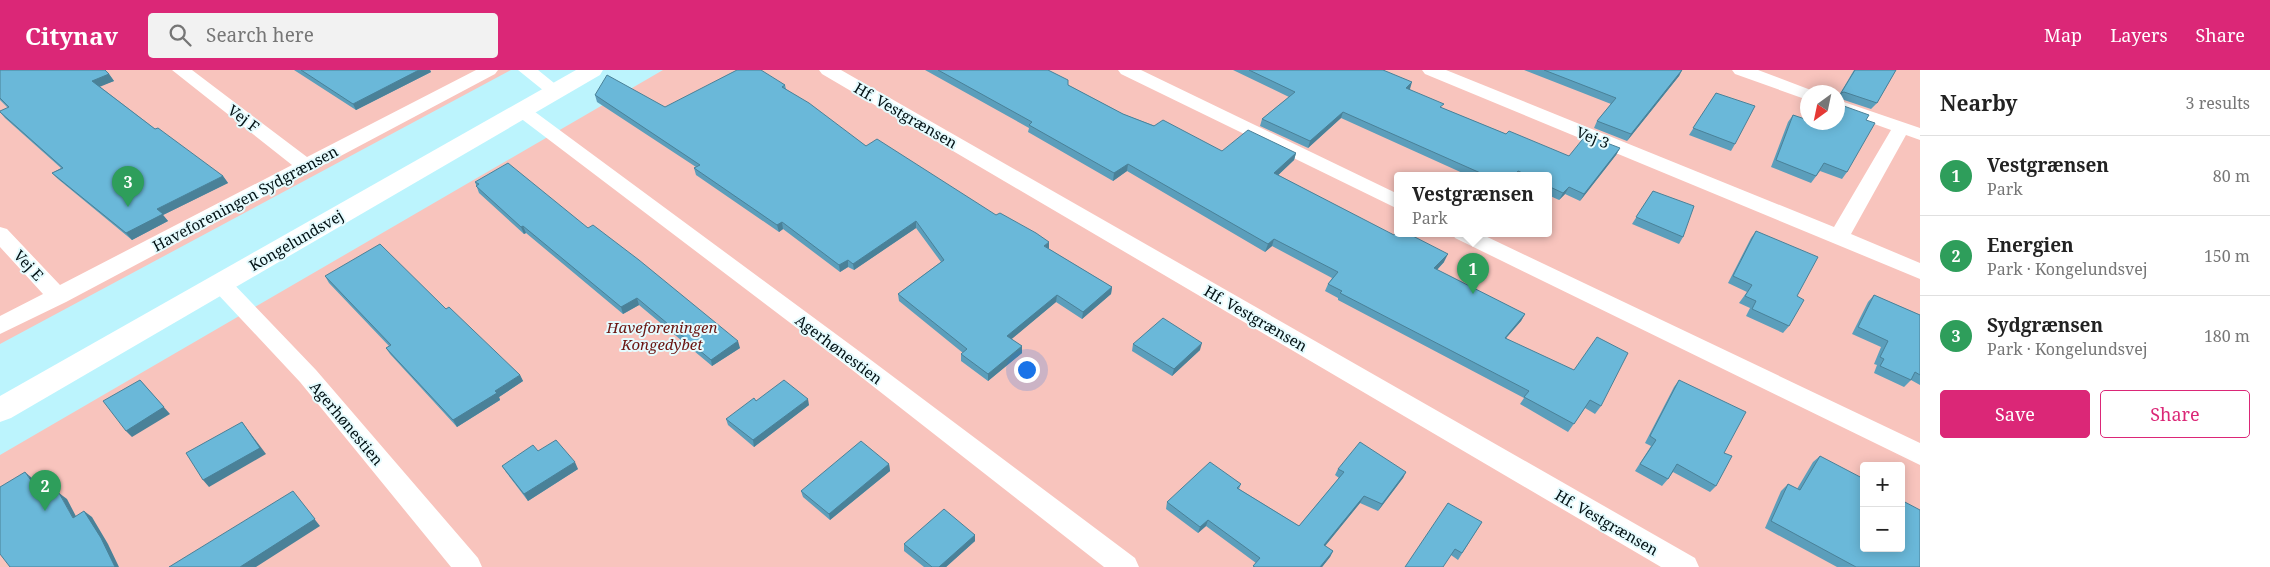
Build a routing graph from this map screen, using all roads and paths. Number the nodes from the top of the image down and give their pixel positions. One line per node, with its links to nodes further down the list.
1 (181, 70): 15 (lane, Vej F)
2 (489, 70): 15 (lane, Haveforeningen Sydgrænsen)
3 (527, 70): 9 (lane)
4 (592, 70): 9 (street, Kongelundsvej)
5 (828, 70): 28 (lane, Hf. Vestgrænsen)
6 (1127, 70): 16 (lane)
7 (1431, 70): 19 (lane, Vej 3)
8 (1741, 70): 10 (lane)
9 (555, 91): 12 (street, Kongelundsvej)
10 (1800, 91)
11 (1845, 108): 13 (lane)
12 (522, 110): 21 (street, Kongelundsvej); 27 (lane, Agerhønestien)
13 (1901, 128): 14 (lane); 19 (lane)
14 (1920, 134)
15 (306, 166): 22 (lane, Haveforeningen Sydgrænsen)
16 (1394, 200)
17 (0, 234): 22 (lane, Vej E)
18 (1470, 237): 25 (lane)
19 (1838, 238): 20 (lane, Vej 3)
20 (1920, 271)
21 (220, 283): 24 (street, Kongelundsvej); 26 (lane, Agerhønestien)
22 (58, 296): 23 (lane, Haveforeningen Sydgrænsen)
23 (0, 326)
24 (0, 410)
25 (1920, 455)
26 (468, 567)
27 (1125, 567)
28 (1685, 567)

